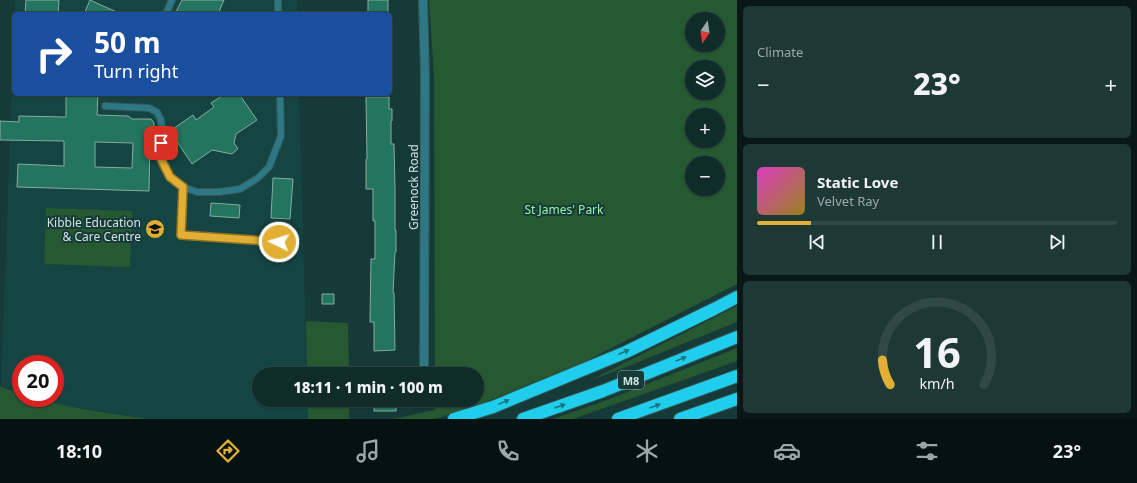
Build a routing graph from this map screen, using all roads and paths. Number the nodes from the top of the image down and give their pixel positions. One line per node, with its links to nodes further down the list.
1 (172, 0): 4 (lane)
2 (278, 0): 5 (lane)
3 (423, 0): 12 (street, Greenock Road)
4 (167, 12)
5 (278, 12)
6 (280, 96): 8 (lane)
7 (104, 106): 8 (lane)
8 (183, 187): 9 (lane)
9 (279, 242)
10 (737, 297): 16 (highway, one-way to 10)
11 (737, 336): 17 (highway, M8, one-way to 11)
12 (424, 367)
13 (737, 376): 18 (highway, one-way to 13)
14 (737, 399): 19 (highway)
15 (737, 407): 20 (highway)
16 (454, 419)
17 (523, 419)
18 (618, 419)
19 (680, 419)
20 (698, 419)

